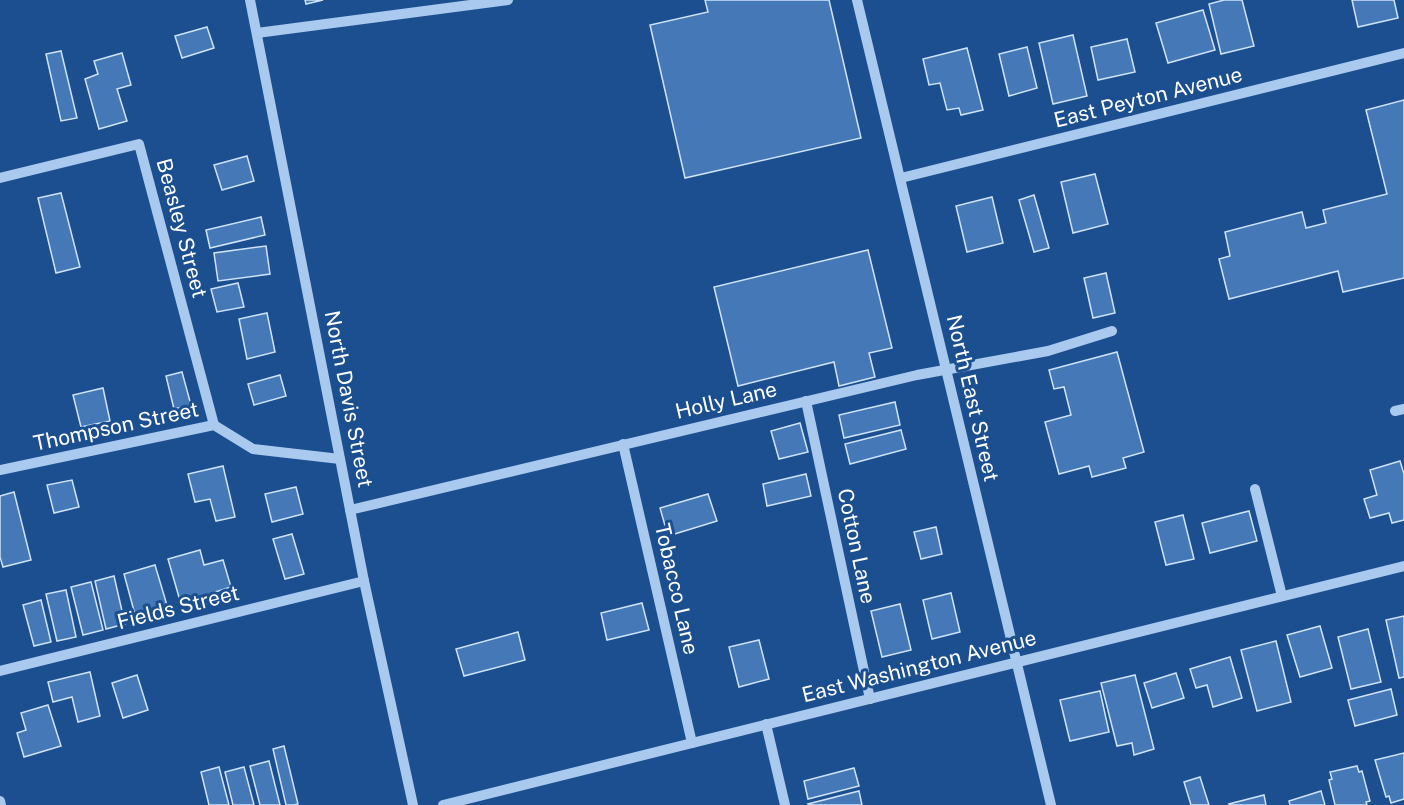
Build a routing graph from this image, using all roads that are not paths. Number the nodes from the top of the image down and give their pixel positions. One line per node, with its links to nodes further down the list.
1 (250, 0): 4 (street, North Davis Street)
2 (508, 0): 4 (street)
3 (857, 0): 7 (street, North East Street)
4 (257, 33): 13 (street, North Davis Street)
5 (1404, 52): 7 (street, East Peyton Avenue)
6 (0, 178): 11 (street, Beasley Street)
7 (901, 178): 9 (street, North East Street)
8 (1112, 331): 9 (street, Holly Lane)
9 (947, 370): 10 (street, Holly Lane); 20 (street, North East Street)
10 (806, 401): 12 (street, Holly Lane); 22 (street, Cotton Lane)
11 (214, 425): 13 (street, Thompson Street); 14 (street, Thompson Street)
12 (623, 444): 16 (street, Holly Lane); 24 (street, Tobacco Lane)
13 (340, 459): 16 (street, North Davis Street)
14 (0, 470)
15 (1255, 489): 19 (street)
16 (350, 510): 18 (street, North Davis Street)
17 (1404, 566): 19 (street, East Washington Avenue)
18 (364, 581): 21 (street, Fields Street); 25 (street, North Davis Street)
19 (1282, 596): 20 (street, East Washington Avenue)
20 (1016, 663): 22 (street, East Washington Avenue); 28 (street, North East Street)
21 (0, 671)
22 (870, 699): 23 (street, East Washington Avenue)
23 (766, 724): 24 (street, East Washington Avenue); 27 (street)
24 (692, 743): 26 (street, East Washington Avenue)
25 (413, 805)
26 (443, 805)
27 (785, 805)
28 (1051, 805)

